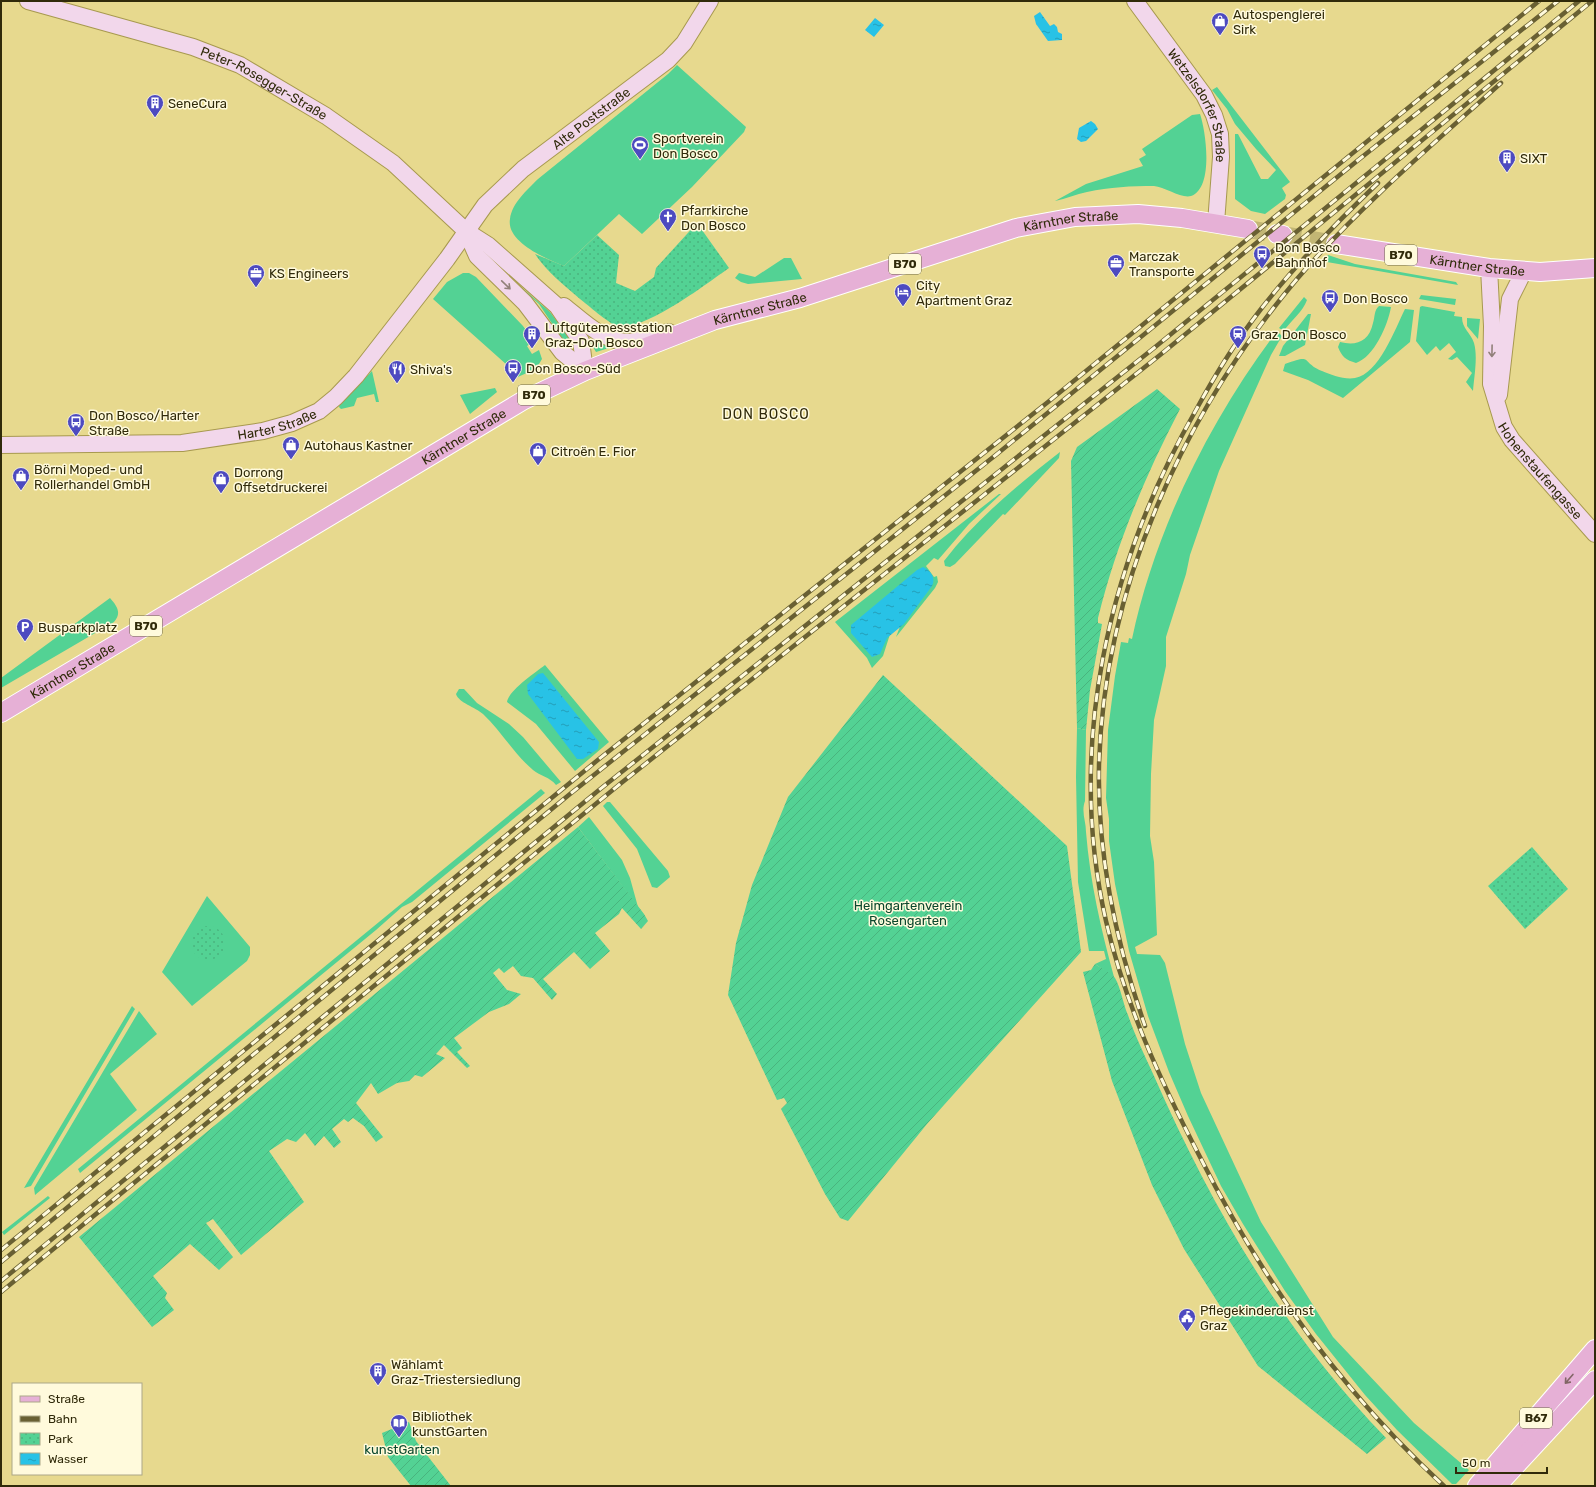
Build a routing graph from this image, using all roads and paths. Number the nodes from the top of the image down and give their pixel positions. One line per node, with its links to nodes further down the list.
1 (28, 1): 6 (main road, Peter-Rosegger-Straße)
2 (710, 1): 6 (main road, Alte Poststraße)
3 (1135, 1): 4 (main road, Wetzelsdorfer Straße)
4 (1216, 223): 5 (main road, Kärntner Straße / B70); 12 (main road, Kärntner Straße / B70)
5 (1248, 229)
6 (466, 231): 11 (main road, Peter-Rosegger-Straße); 13 (main road, Peter-Rosegger-Straße, one-way to 13); 15 (main road, Harter Straße)
7 (1336, 244): 8 (main road, Kärntner Straße / B70)
8 (1489, 268): 10 (main road, Kärntner Straße / B70); 14 (main road, Hohenstaufengasse, one-way to 14)
9 (1595, 268): 10 (main road, Kärntner Straße / B70)
10 (1524, 271): 14 (main road, Hohenstaufengasse)
11 (544, 294): 12 (main road); 13 (main road, Peter-Rosegger-Straße)
12 (715, 320): 13 (main road, Kärntner Straße / B70)
13 (586, 371): 17 (main road, Kärntner Straße / B70)
14 (1497, 402): 16 (main road, Hohenstaufengasse)
15 (1, 444)
16 (1595, 534)
17 (1, 713)
18 (1595, 1349): 20 (main road, B67, one-way to 20)
19 (1595, 1380): 21 (main road, B67)
20 (1477, 1486)
21 (1497, 1486)

